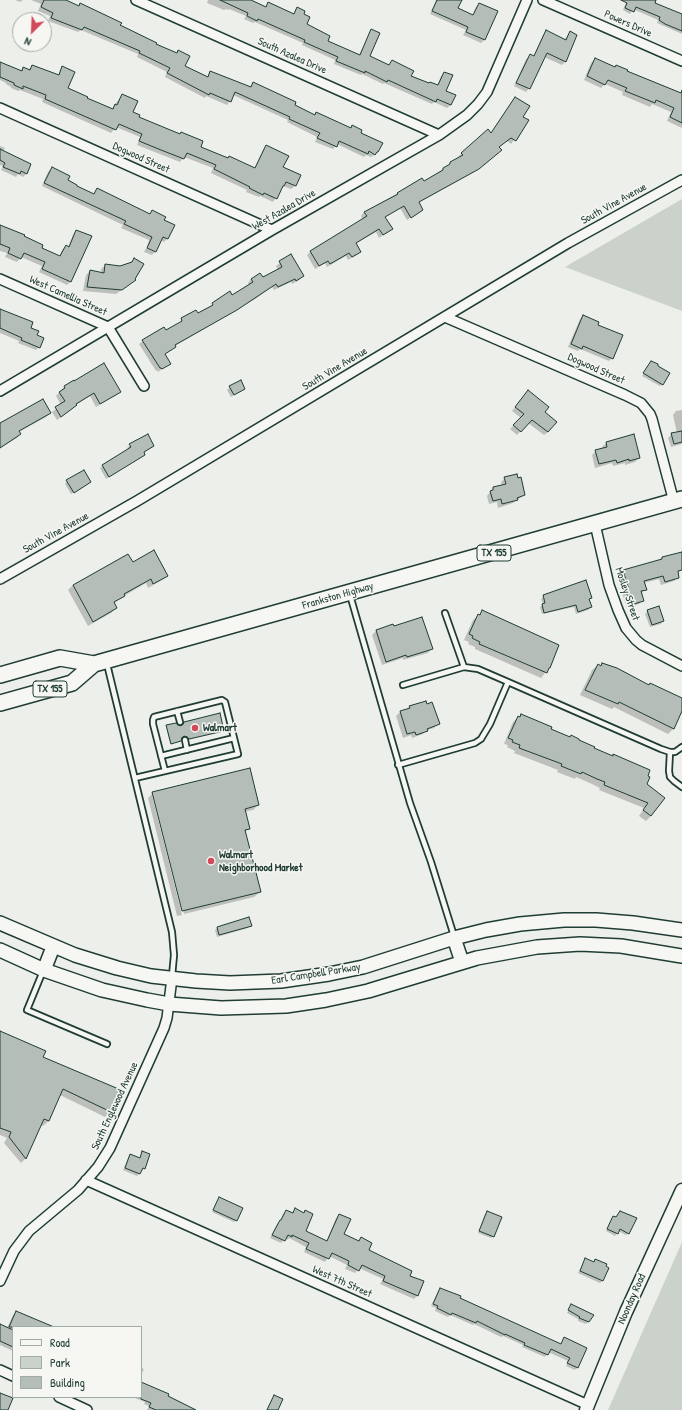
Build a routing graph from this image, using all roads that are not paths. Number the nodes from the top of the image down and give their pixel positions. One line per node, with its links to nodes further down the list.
1 (136, 0): 6 (street, South Azalea Drive)
2 (527, 0): 6 (street, West Azalea Drive)
3 (543, 0): 4 (street, Powers Drive)
4 (682, 61)
5 (0, 108): 8 (street, Dogwood Street)
6 (439, 135): 8 (street, West Azalea Drive)
7 (682, 180): 10 (street, South Vine Avenue)
8 (272, 230): 11 (street, West Azalea Drive)
9 (0, 279): 11 (street, West Camellia Street)
10 (444, 317): 14 (street, Dogwood Street); 16 (street, South Vine Avenue)
11 (108, 327): 12 (street, West Camellia Street); 13 (street, West Azalea Drive)
12 (144, 386)
13 (0, 391)
14 (678, 501): 15 (main road, Frankston Highway / TX 155)
15 (595, 524): 17 (main road, Frankston Highway / TX 155); 20 (street, Mosley Street)
16 (0, 579)
17 (350, 593): 19 (main road, Frankston Highway / TX 155); 34 (lane)
18 (444, 613): 21 (lane)
19 (101, 662): 22 (main road, TX 155); 25 (main road, Frankston Highway / TX 155); 36 (lane)
20 (682, 666)
21 (464, 667): 23 (lane); 24 (lane)
22 (0, 675)
23 (508, 682): 32 (lane); 34 (lane)
24 (403, 685)
25 (0, 703)
26 (177, 711): 27 (lane); 28 (lane); 33 (lane)
27 (180, 722)
28 (234, 738): 31 (lane); 35 (lane)
29 (185, 740): 31 (lane)
30 (682, 747): 32 (lane)
31 (187, 750): 33 (lane)
32 (670, 752): 37 (lane)
33 (161, 756): 35 (lane)
34 (398, 765): 40 (lane)
35 (165, 771): 36 (lane)
36 (135, 778): 46 (lane)
37 (682, 788)
38 (0, 923): 41 (main road, Earl Campbell Parkway)
39 (682, 930): 40 (main road, Earl Campbell Parkway)
40 (454, 938): 44 (main road); 46 (main road, Earl Campbell Parkway)
41 (53, 947): 45 (main road); 46 (main road, Earl Campbell Parkway)
42 (0, 950): 45 (main road)
43 (682, 956): 44 (main road)
44 (462, 962): 47 (main road)
45 (44, 970): 47 (main road); 48 (lane)
46 (172, 978): 47 (street, South Englewood Avenue)
47 (169, 1004): 49 (street, South Englewood Avenue)
48 (107, 1044)
49 (86, 1180): 51 (street, South Englewood Avenue); 55 (street, West 7th Street)
50 (682, 1190): 55 (street, Noonday Road)
51 (0, 1281)
52 (0, 1370): 53 (street)
53 (12, 1376)
54 (60, 1398): 56 (street)
55 (587, 1407)
56 (87, 1410)

